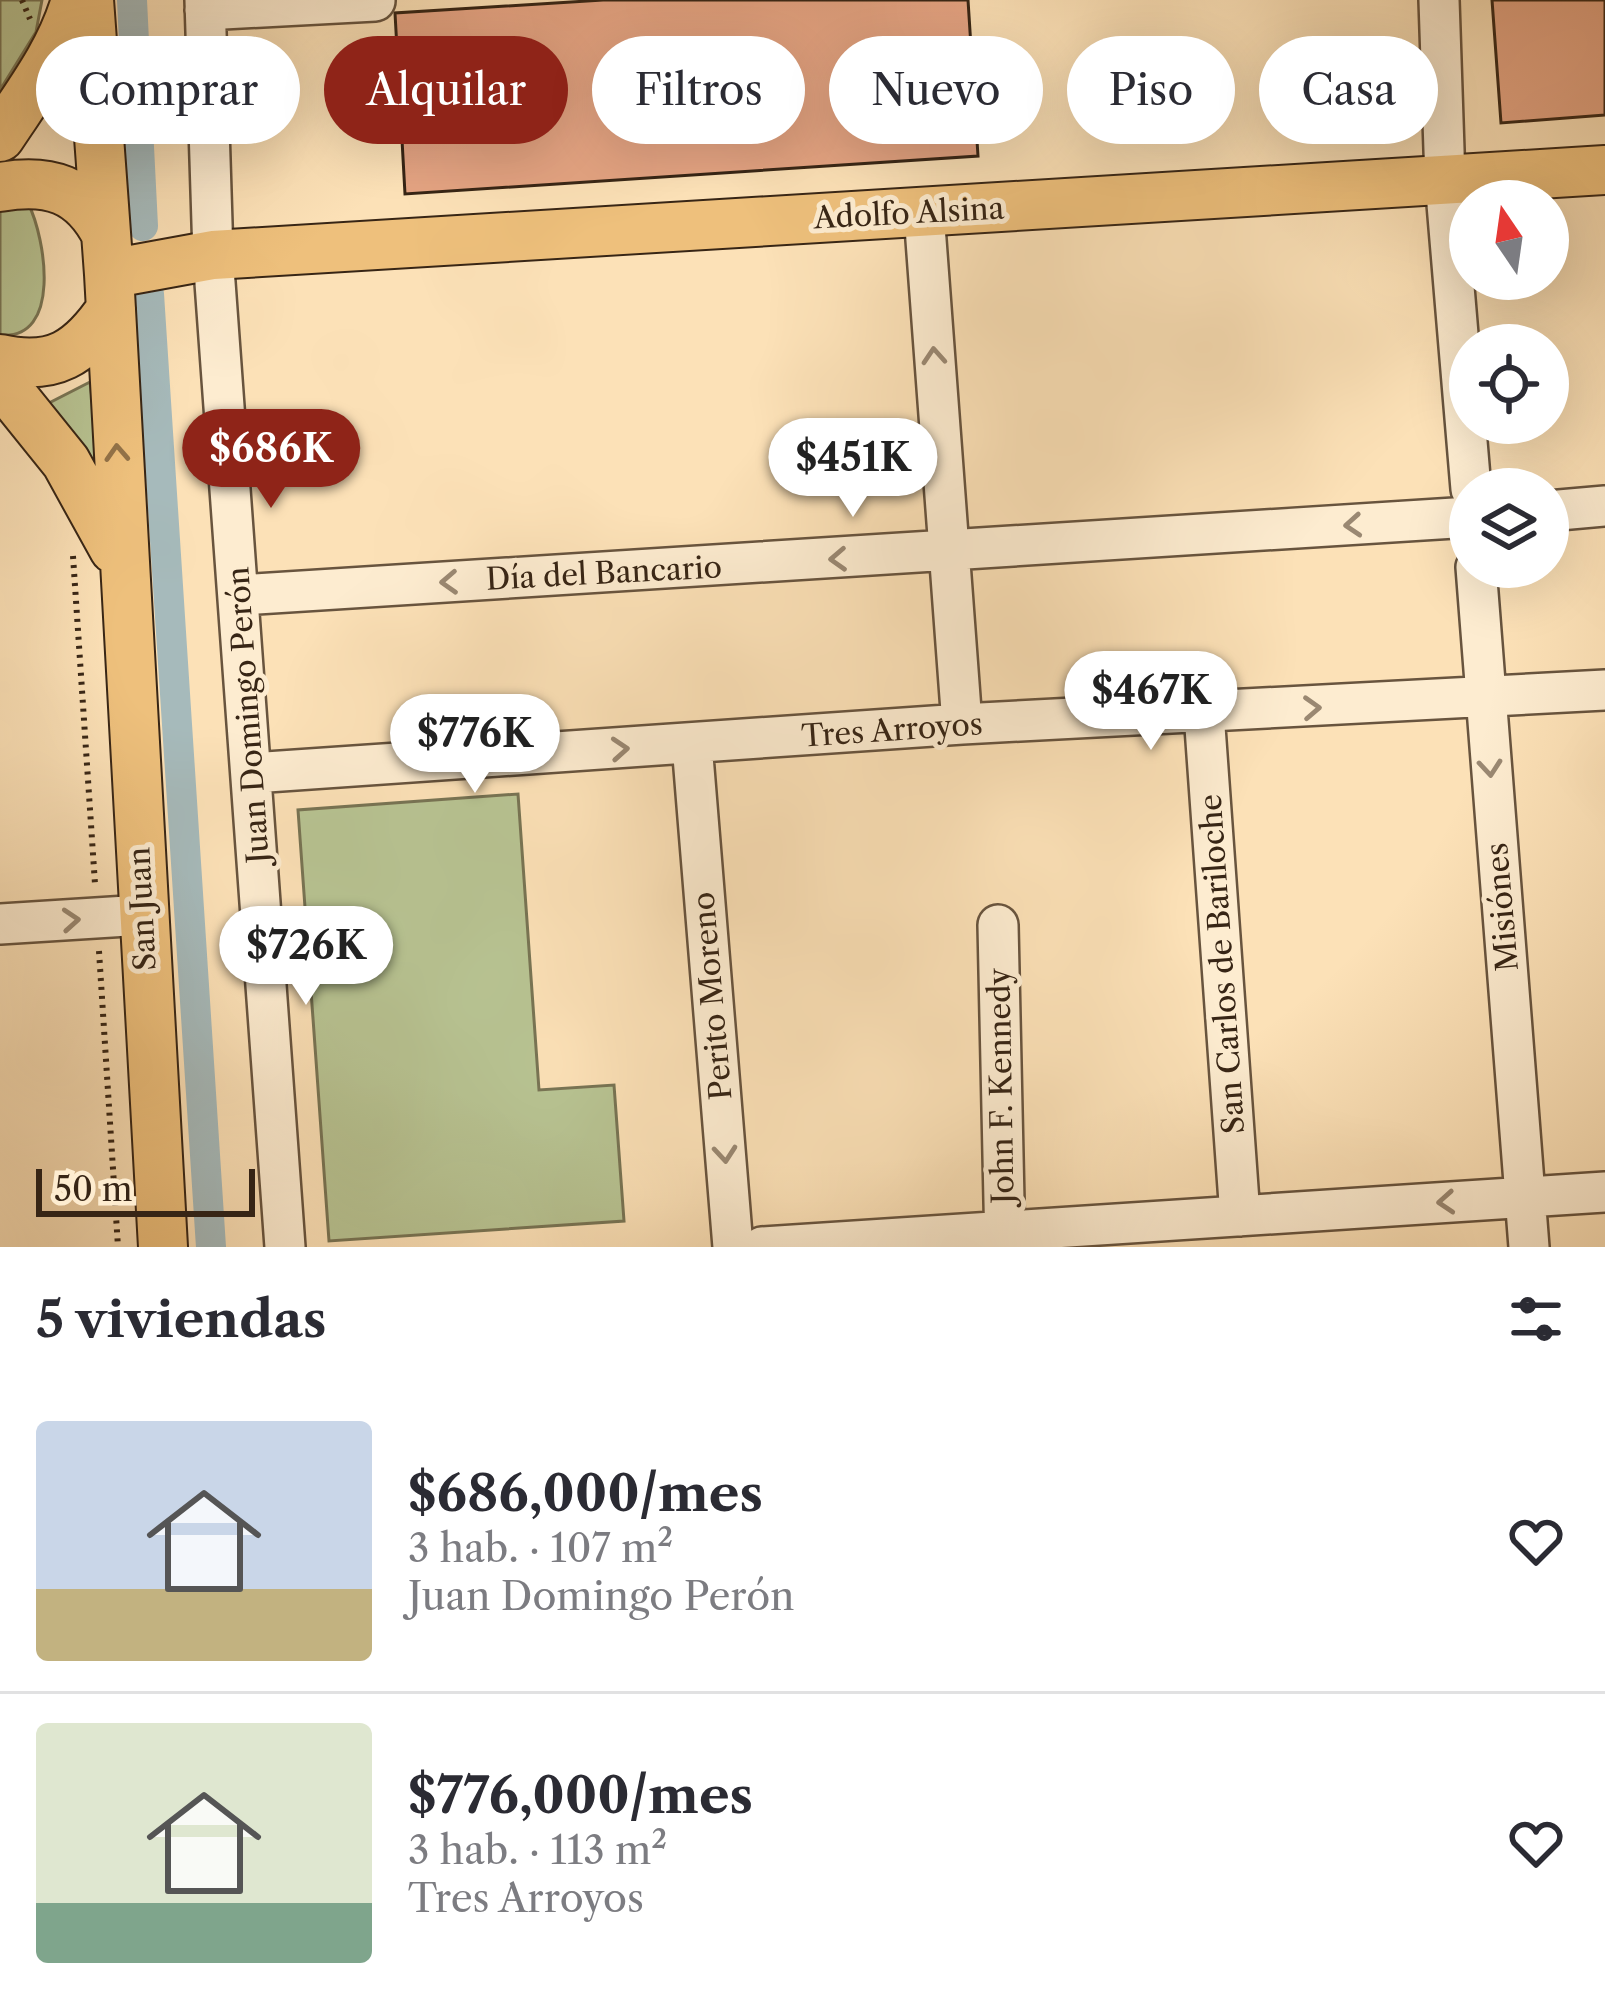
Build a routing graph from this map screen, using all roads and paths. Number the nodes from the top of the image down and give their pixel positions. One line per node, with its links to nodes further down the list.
1 (76, 0): 6 (main road)
2 (89, 0): 12 (main road, San Juan)
3 (1438, 0): 8 (street)
4 (375, 1): 5 (street)
5 (205, 5): 11 (street, Juan Domingo Perón)
6 (0, 137)
7 (1605, 170): 8 (main road, Adolfo Alsina)
8 (1445, 180): 10 (main road, Adolfo Alsina); 14 (street)
9 (0, 187): 12 (main road)
10 (925, 213): 11 (main road, Adolfo Alsina); 19 (street, one-way to 10)
11 (213, 255): 12 (main road, Adolfo Alsina); 22 (street, Juan Domingo Perón)
12 (109, 272): 13 (main road); 20 (main road, San Juan, one-way to 12)
13 (0, 376): 20 (main road, San Juan)
14 (1469, 468)
15 (1605, 506): 16 (street)
16 (1569, 509)
17 (1449, 518): 19 (street, Día del Bancario, one-way to 19)
18 (71, 546): 29 (path)
19 (947, 552): 22 (street, Día del Bancario, one-way to 22); 26 (street)
20 (123, 570): 29 (main road, San Juan)
21 (1478, 588): 24 (street, Misiónes)
22 (241, 595): 28 (street, Juan Domingo Perón)
23 (1605, 690): 24 (street, Tres Arroyos)
24 (1484, 699): 25 (street, Tres Arroyos, one-way to 24); 33 (street, Misiónes, one-way to 33)
25 (1204, 712): 26 (street, Tres Arroyos); 34 (street, San Carlos de Bariloche)
26 (962, 724): 27 (street, Tres Arroyos)
27 (692, 744): 28 (street, Tres Arroyos, one-way to 27); 39 (street, Perito Moreno, one-way to 39)
28 (252, 773): 38 (street, Juan Domingo Perón)
29 (120, 916): 30 (street, one-way to 29); 36 (path); 37 (main road, San Juan)
30 (0, 924)
31 (998, 926): 35 (street, John F. Kennedy)
32 (1605, 1192): 33 (street)
33 (1526, 1197): 34 (street, one-way to 34); 41 (street, Misiónes)
34 (1240, 1216): 35 (street)
35 (1005, 1239): 40 (street)
36 (118, 1247)
37 (164, 1247)
38 (285, 1247)
39 (733, 1247)
40 (762, 1247)
41 (1529, 1247)

